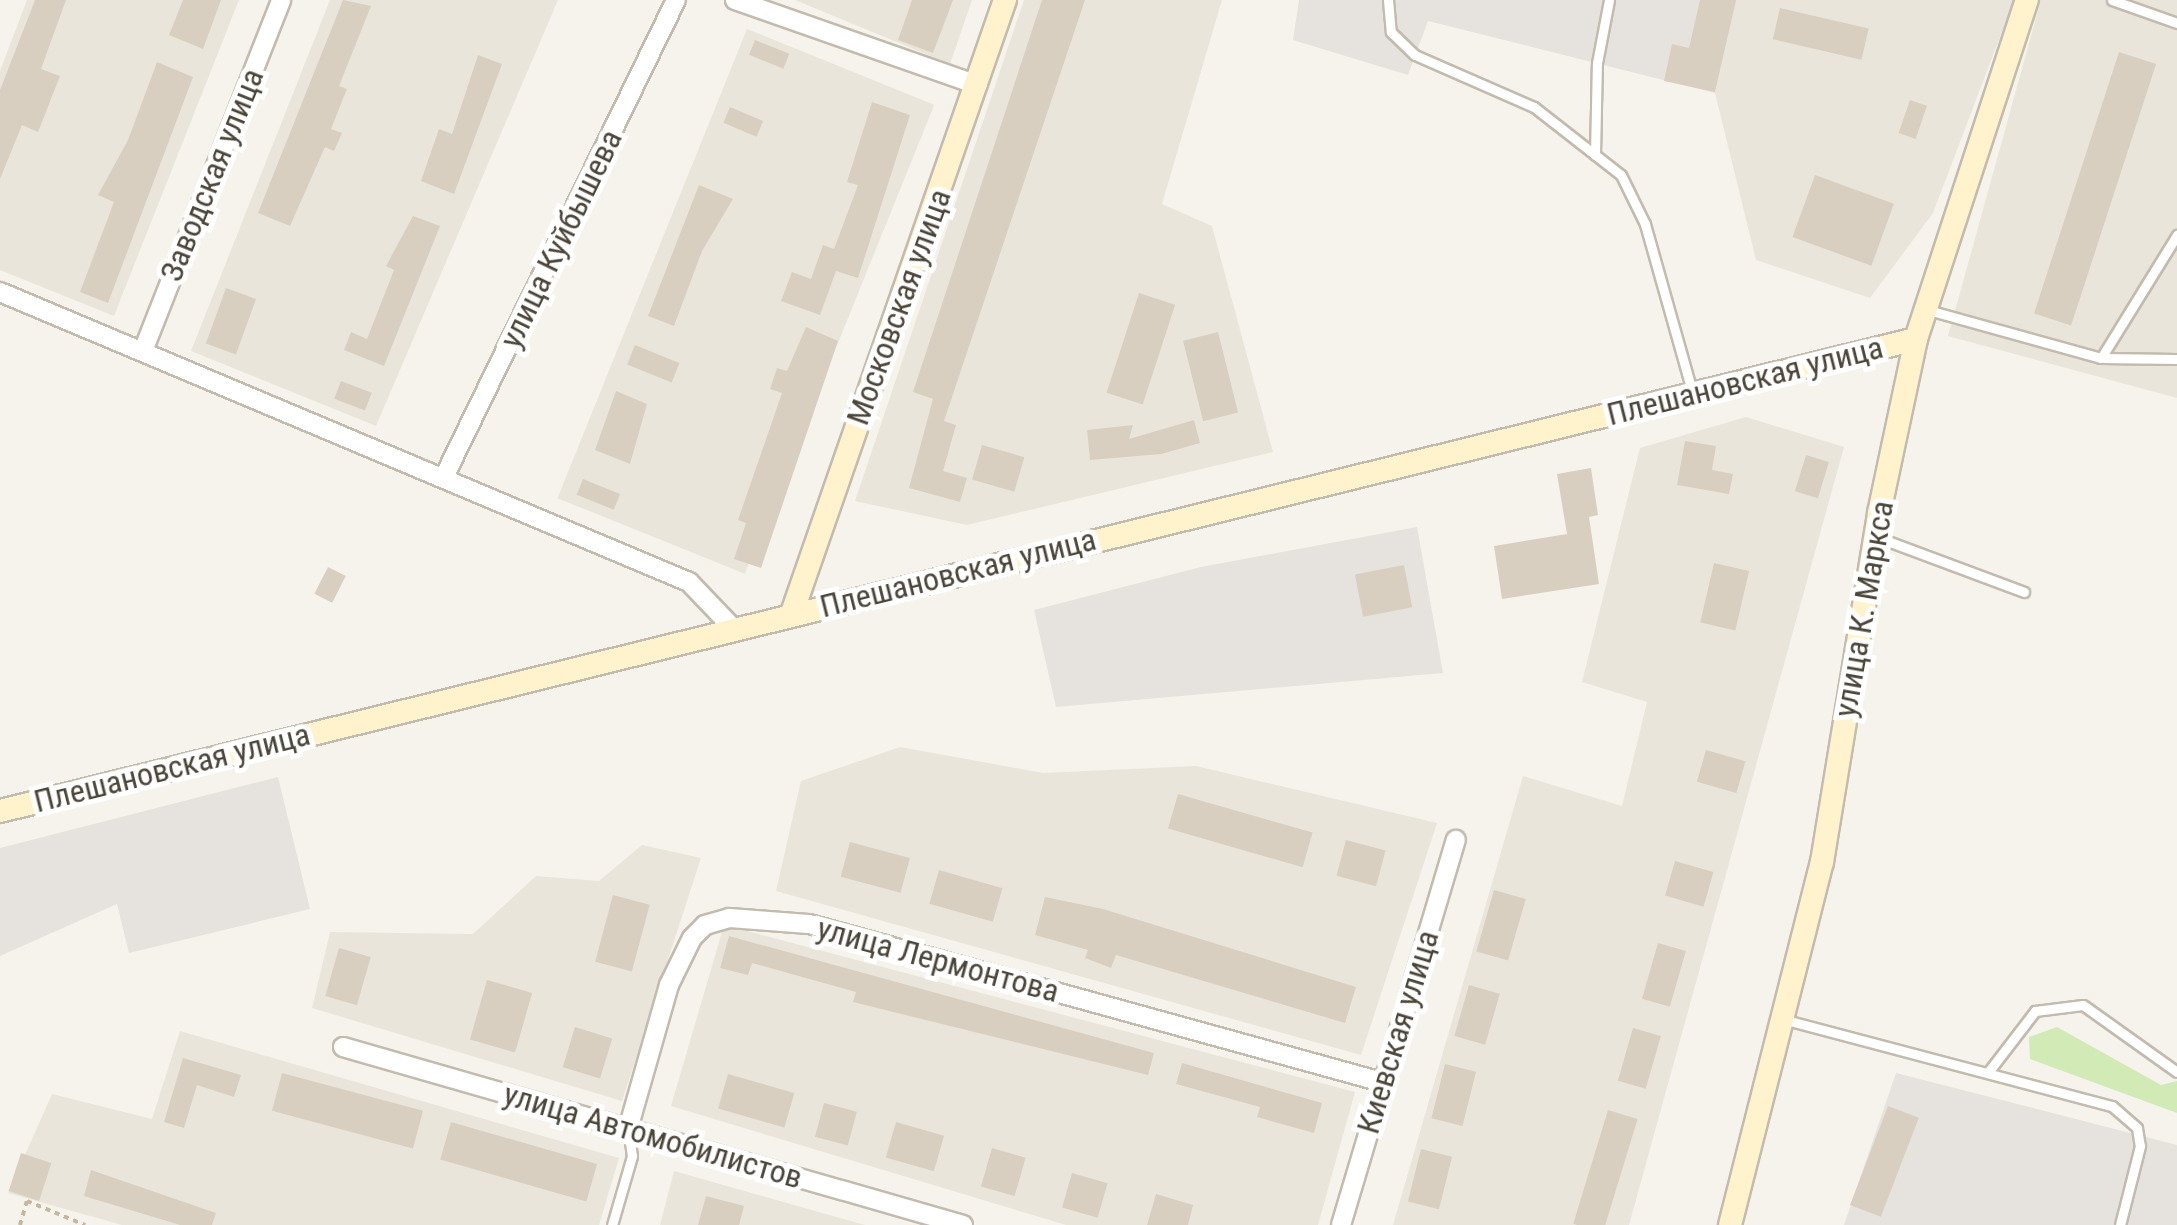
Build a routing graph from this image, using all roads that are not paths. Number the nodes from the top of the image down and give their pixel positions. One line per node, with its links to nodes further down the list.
1 (282, 0): 16 (street, Заводская улица)
2 (676, 0): 20 (street, улица Куйбышева)
3 (735, 0): 10 (street)
4 (1005, 0): 10 (main road, Московская улица)
5 (1388, 0): 11 (lane)
6 (1609, 0): 11 (lane)
7 (2027, 0): 14 (main road, улица К. Маркса)
8 (2112, 0): 9 (lane)
9 (2177, 24)
10 (978, 85): 23 (main road, Московская улица)
11 (1595, 155): 19 (lane)
12 (2177, 235): 17 (lane)
13 (0, 292): 16 (street)
14 (1926, 310): 15 (main road, улица К. Маркса); 17 (lane)
15 (1916, 339): 19 (main road, Плешановская улица); 21 (main road, улица К. Маркса)
16 (143, 351): 20 (street)
17 (2102, 358): 18 (lane)
18 (2177, 359)
19 (1693, 394): 23 (main road, Плешановская улица)
20 (444, 477): 24 (street)
21 (1875, 536): 22 (lane); 27 (main road, улица К. Маркса)
22 (2024, 592)
23 (792, 613): 24 (main road, Плешановская улица)
24 (733, 628): 25 (main road, Плешановская улица)
25 (0, 811)
26 (1456, 840): 31 (street, Киевская улица)
27 (1783, 1019): 29 (lane); 36 (main road, улица К. Маркса)
28 (343, 1047): 32 (street, улица Автомобилистов)
29 (1989, 1071): 30 (lane); 37 (lane)
30 (2177, 1072)
31 (1382, 1082): 32 (street, улица Лермонтова); 35 (street, Киевская улица)
32 (628, 1129): 33 (lane); 34 (street, улица Автомобилистов)
33 (612, 1225)
34 (963, 1225)
35 (1341, 1225)
36 (1730, 1225)
37 (2120, 1225)

